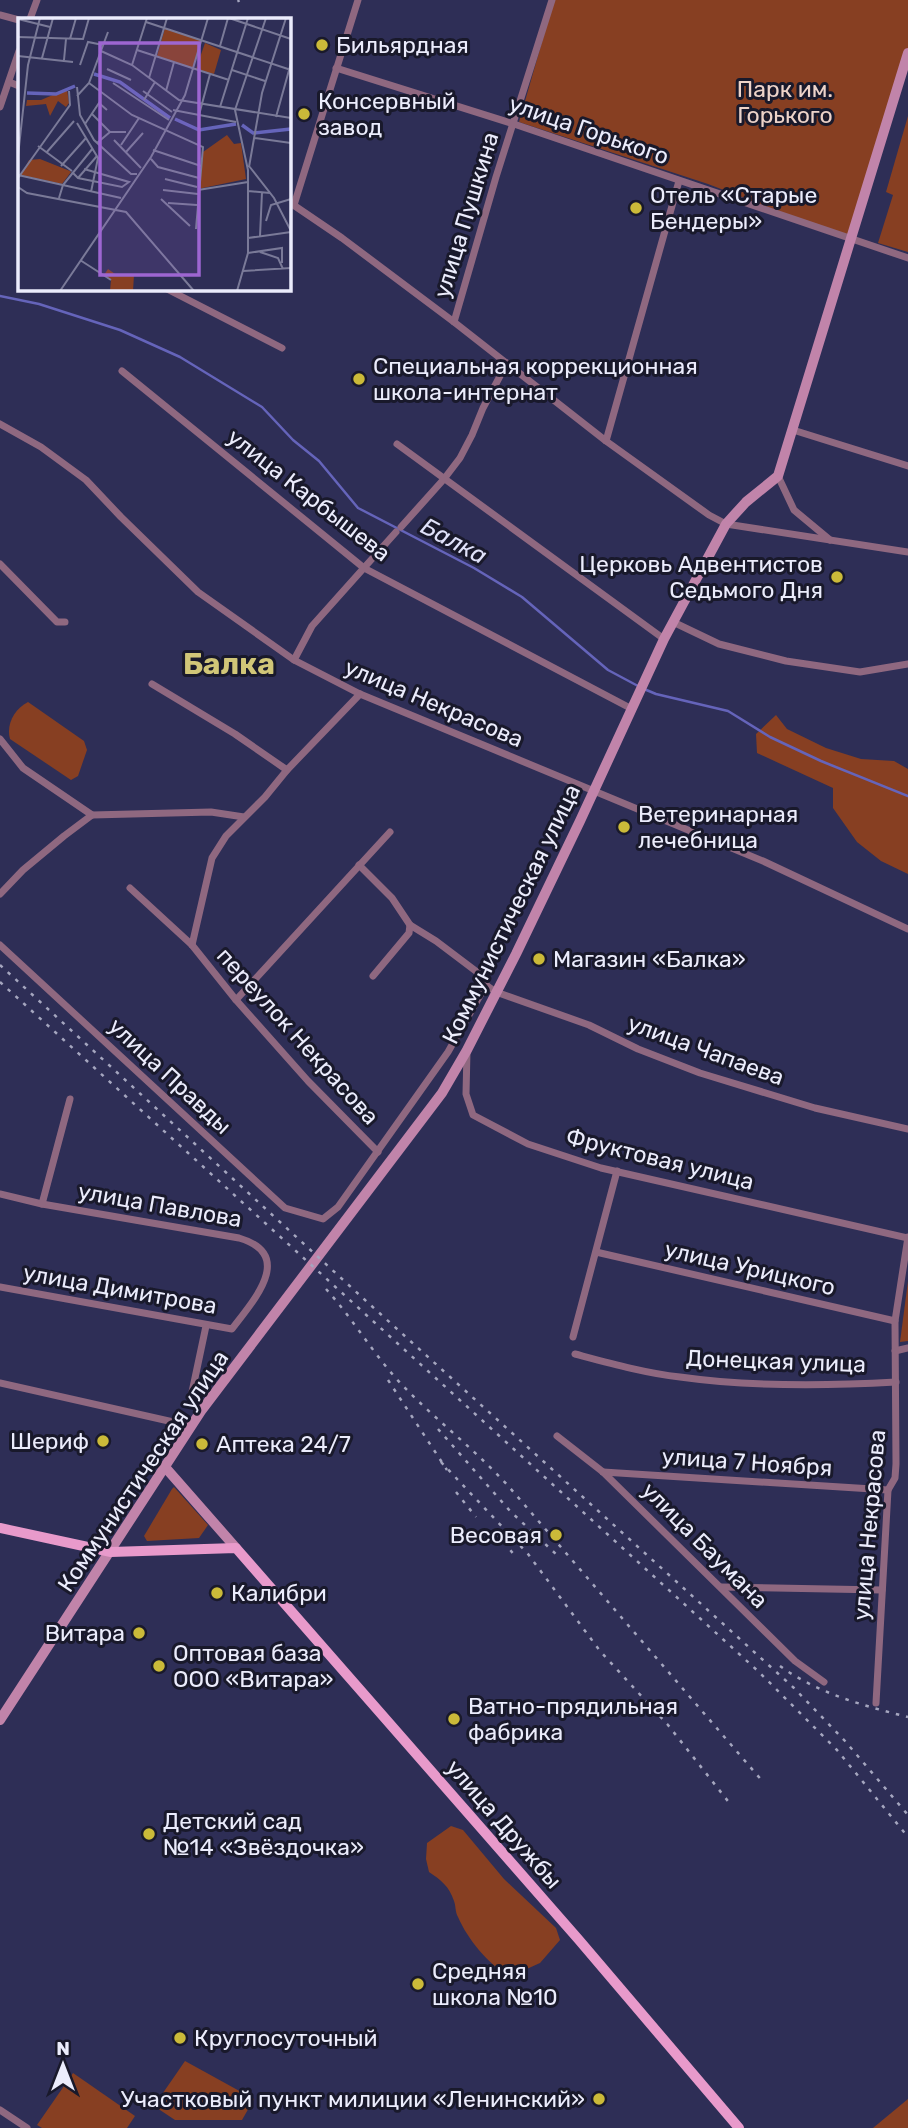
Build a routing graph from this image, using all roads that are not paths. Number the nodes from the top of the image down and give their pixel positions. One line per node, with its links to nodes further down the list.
1 (37, 0): 5 (street)
2 (358, 0): 9 (street)
3 (552, 0): 13 (street, улица Пушкина)
4 (0, 15): 6 (street)
5 (30, 18)
6 (18, 20)
7 (908, 53): 16 (main road)
8 (18, 54): 10 (street)
9 (336, 68): 13 (street, улица Горького); 15 (street)
10 (9, 82): 11 (street); 12 (street)
11 (18, 86)
12 (0, 107)
13 (514, 124): 14 (street, улица Горького); 19 (street, улица Пушкина)
14 (679, 181): 16 (street, улица Горького); 25 (street)
15 (291, 204): 19 (street)
16 (851, 239): 17 (street, улица Горького); 24 (main road)
17 (908, 258)
18 (169, 290): 20 (street)
19 (454, 322): 21 (street)
20 (282, 348)
21 (507, 363): 25 (street); 29 (street)
22 (122, 371): 34 (street, улица Карбышева)
23 (0, 424): 38 (street, улица Некрасова)
24 (793, 430): 27 (street); 28 (main road)
25 (606, 441): 30 (street)
26 (397, 444): 29 (street)
27 (908, 466)
28 (778, 476): 30 (main road, Коммунистическая улица); 31 (street)
29 (444, 479): 34 (street); 37 (street)
30 (726, 524): 31 (street); 36 (main road, Коммунистическая улица)
31 (831, 541): 32 (street)
32 (908, 552)
33 (0, 564): 35 (street)
34 (364, 568): 38 (street); 42 (street, улица Карбышева)
35 (65, 622)
36 (673, 622): 37 (main road, Коммунистическая улица); 39 (street)
37 (664, 639): 42 (main road, Коммунистическая улица)
38 (294, 660): 41 (street, улица Некрасова)
39 (908, 664)
40 (152, 684): 44 (street)
41 (360, 694): 44 (street, переулок Некрасова); 45 (street, улица Некрасова)
42 (632, 709): 45 (main road, Коммунистическая улица)
43 (0, 739): 46 (street)
44 (287, 770): 47 (street, переулок Некрасова)
45 (593, 791): 53 (street, улица Некрасова); 58 (main road, Коммунистическая улица)
46 (92, 815): 47 (street); 51 (street)
47 (244, 817): 55 (street, переулок Некрасова)
48 (390, 832): 49 (street)
49 (359, 865): 52 (street); 59 (street)
50 (130, 888): 55 (street, переулок Некрасова)
51 (0, 894)
52 (411, 925): 56 (street); 57 (street, улица Чапаева)
53 (908, 929)
54 (0, 945): 63 (street, улица Правды)
55 (192, 945): 59 (street, переулок Некрасова)
56 (373, 976)
57 (486, 985): 58 (street, улица Чапаева); 63 (street)
58 (496, 992): 60 (main road, Коммунистическая улица); 62 (street, улица Чапаева)
59 (236, 1000): 63 (street, переулок Некрасова)
60 (467, 1050): 64 (street, Фруктовая улица); 79 (main road, Коммунистическая улица)
61 (70, 1099): 66 (street)
62 (908, 1129)
63 (378, 1152)
64 (618, 1171): 67 (street, Фруктовая улица); 68 (street)
65 (0, 1194): 66 (street, улица Павлова)
66 (41, 1204): 72 (street, улица Павлова)
67 (908, 1237): 70 (street, улица Некрасова)
68 (596, 1252): 70 (street, улица Урицкого); 73 (street)
69 (0, 1287): 71 (street, улица Димитрова)
70 (895, 1321): 75 (street, улица Некрасова)
71 (206, 1325): 72 (street, улица Димитрова); 79 (street)
72 (232, 1329)
73 (573, 1338)
74 (908, 1348): 75 (street)
75 (895, 1351): 78 (street, улица Некрасова)
76 (575, 1354): 78 (street, Донецкая улица)
77 (0, 1382): 80 (street)
78 (895, 1382): 84 (street, улица Некрасова)
79 (201, 1411): 80 (main road, Коммунистическая улица)
80 (191, 1426): 82 (main road, Коммунистическая улица)
81 (556, 1436): 83 (street, улица Баумана)
82 (165, 1467): 86 (main road, улица Дружбы); 87 (main road, Коммунистическая улица)
83 (603, 1472): 84 (street, улица 7 Ноября); 88 (street, улица Баумана)
84 (888, 1490): 89 (street, улица Некрасова)
85 (0, 1528): 87 (main road)
86 (236, 1548): 87 (main road); 95 (main road, улица Дружбы)
87 (111, 1552): 92 (main road, Коммунистическая улица)
88 (721, 1587): 89 (street); 90 (street, улица Баумана)
89 (882, 1590): 91 (street, улица Некрасова)
90 (824, 1682)
91 (876, 1703)
92 (0, 1720)
93 (0, 2110): 94 (street)
94 (27, 2128)
95 (739, 2128)

